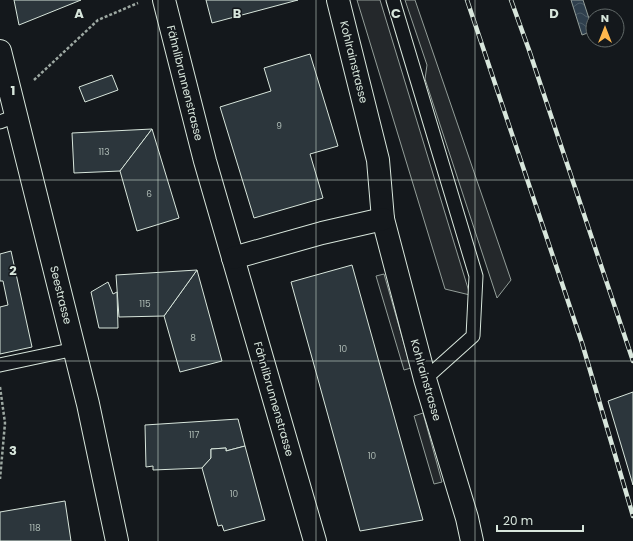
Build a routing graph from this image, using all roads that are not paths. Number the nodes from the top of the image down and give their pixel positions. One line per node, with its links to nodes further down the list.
1 (164, 0): 7 (street, Fähnlibrunnenstrasse)
2 (338, 0): 6 (street, Kohlrainstrasse)
3 (393, 0): 10 (lane)
4 (0, 51): 5 (street, Seestrasse)
5 (8, 119): 8 (street, Seestrasse)
6 (383, 219): 7 (street); 10 (street, Kohlrainstrasse)
7 (233, 258): 12 (street, Fähnlibrunnenstrasse)
8 (75, 349): 9 (lane); 11 (street, Seestrasse)
9 (0, 365)
10 (425, 379): 13 (street, Kohlrainstrasse)
11 (117, 541)
12 (315, 541)
13 (472, 541)

